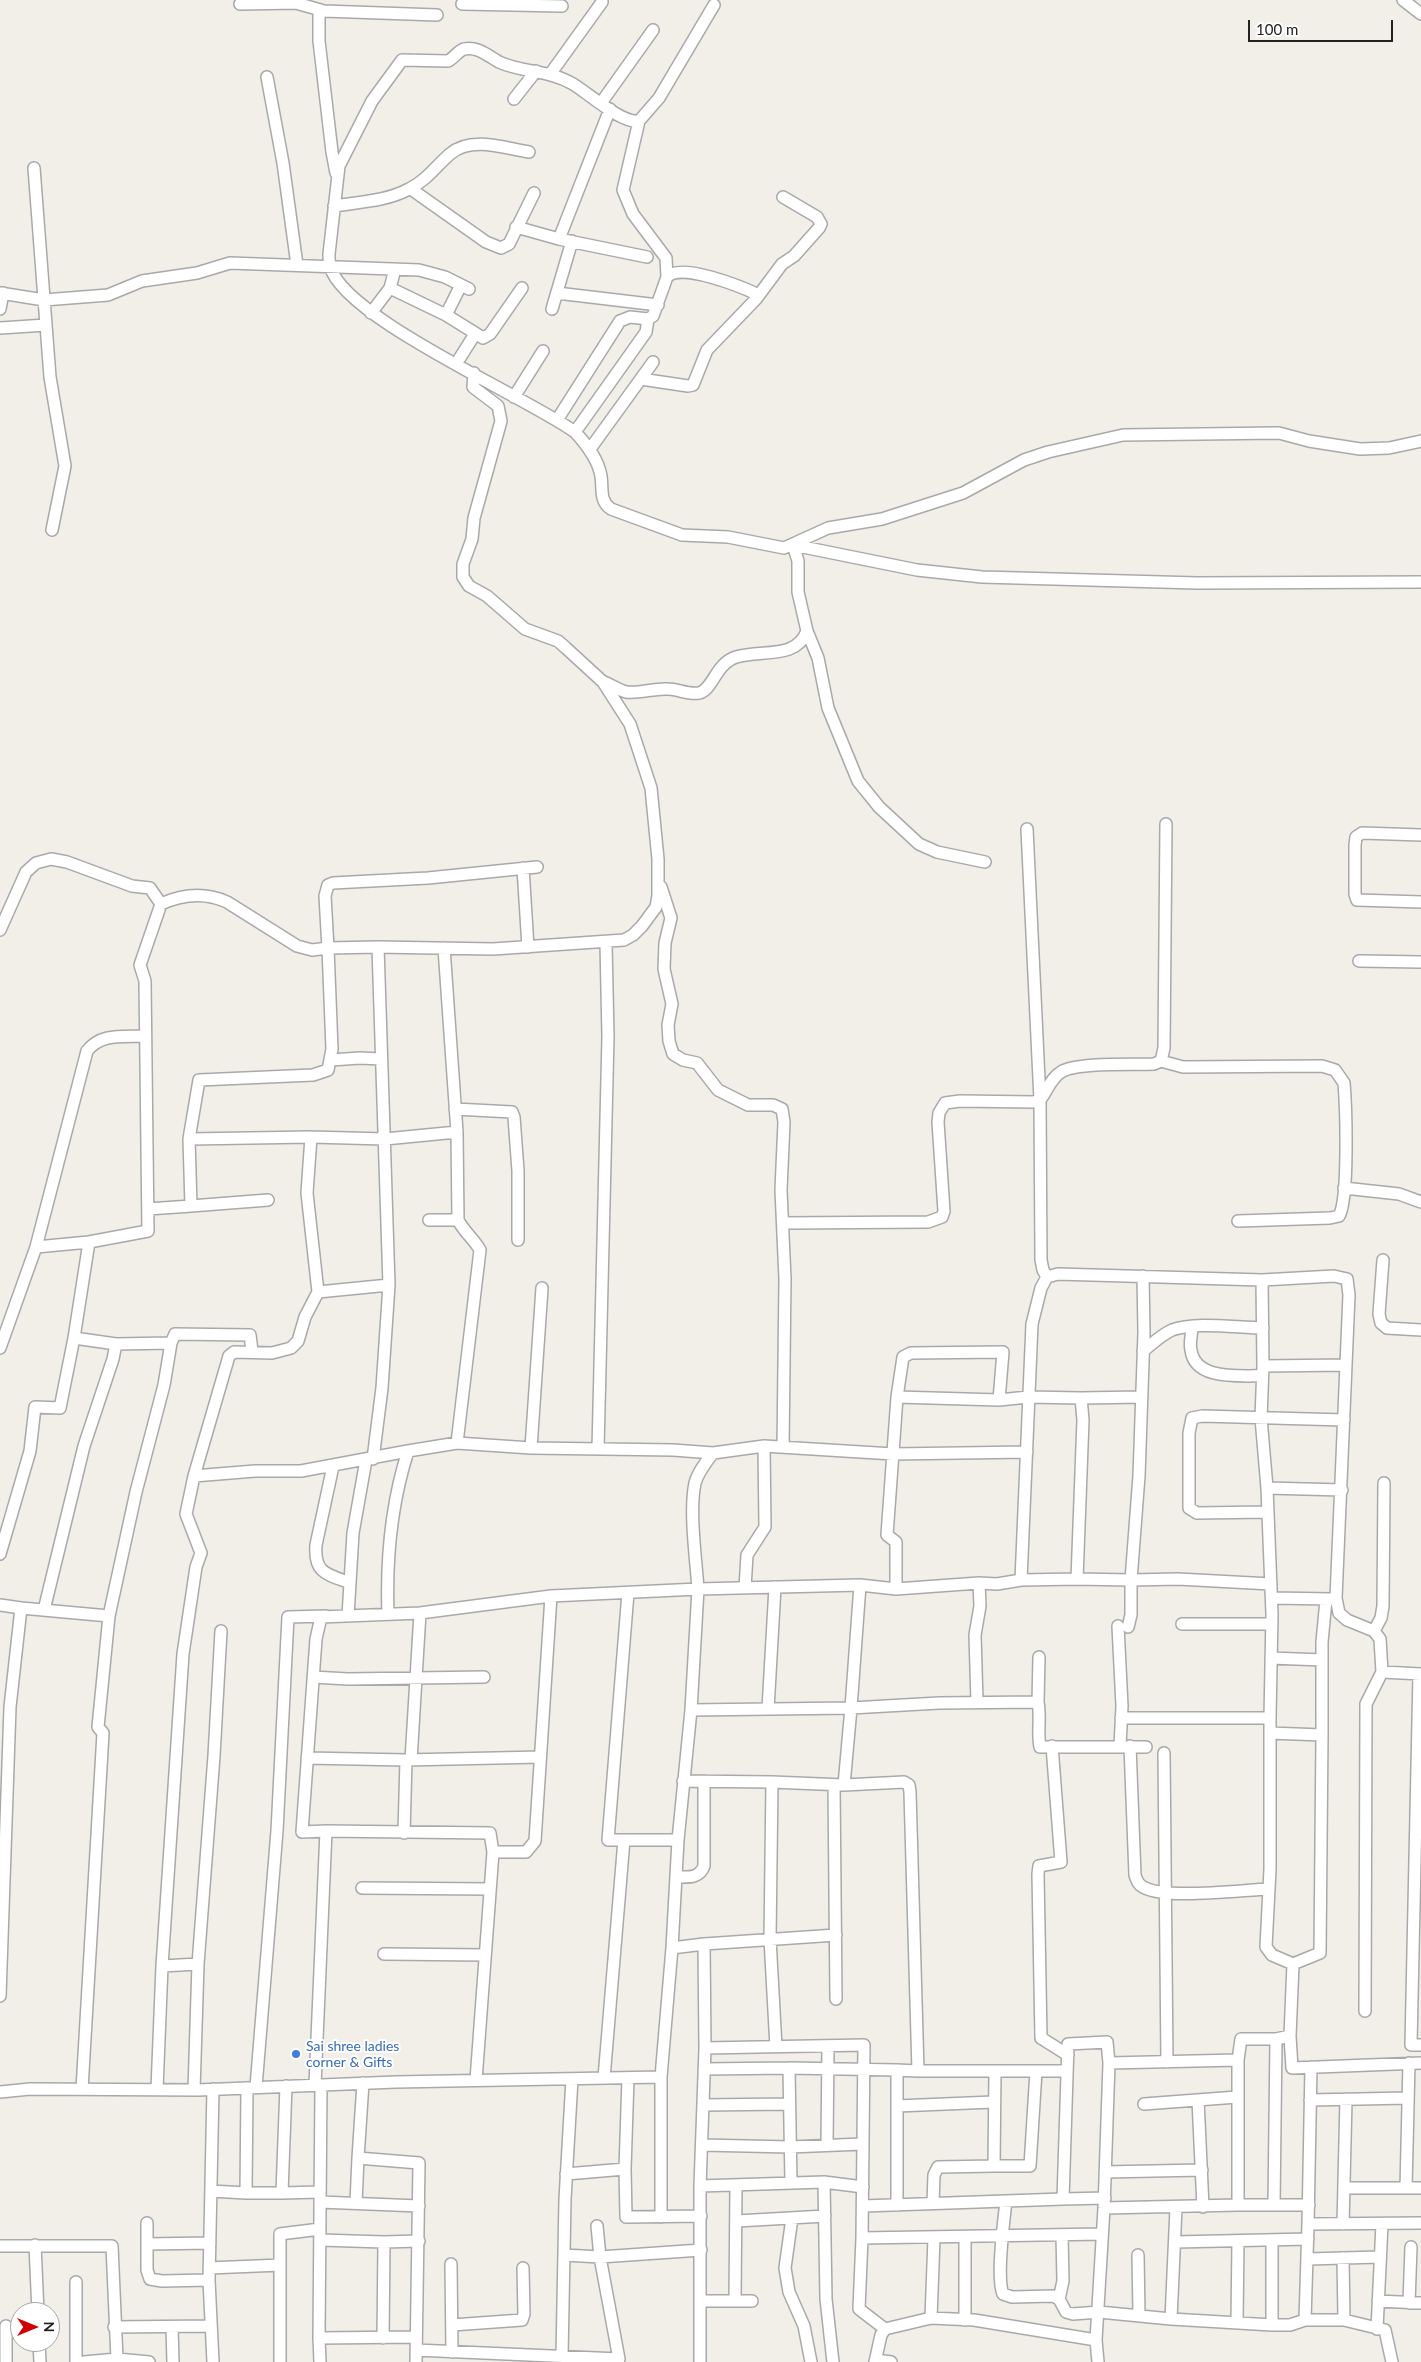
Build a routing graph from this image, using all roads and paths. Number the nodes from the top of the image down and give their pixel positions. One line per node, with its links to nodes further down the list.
1 (1403, 0): 10 (street)
2 (264, 2): 5 (street); 9 (street)
3 (602, 2): 14 (street)
4 (533, 3): 6 (street); 8 (street)
5 (240, 4)
6 (462, 4)
7 (714, 4): 18 (street)
8 (562, 6)
9 (319, 11): 11 (street); 21 (street)
10 (1421, 14)
11 (437, 15)
12 (653, 30): 17 (street)
13 (536, 71): 14 (street); 16 (street); 21 (street)
14 (550, 73): 17 (street)
15 (267, 77): 30 (street)
16 (514, 99)
17 (605, 106): 18 (street); 27 (street)
18 (639, 121): 33 (street)
19 (528, 152): 22 (street)
20 (34, 168): 39 (street)
21 (337, 176): 25 (street)
22 (411, 189): 25 (street); 26 (street)
23 (534, 193): 26 (street)
24 (783, 198): 38 (street)
25 (334, 206): 31 (street)
26 (516, 227): 27 (street)
27 (559, 239): 28 (street)
28 (572, 242): 29 (street); 37 (street)
29 (647, 257)
30 (297, 265): 31 (street); 39 (street)
31 (330, 266): 32 (street); 43 (street)
32 (395, 269): 34 (street); 44 (street)
33 (667, 277): 38 (street); 40 (street)
34 (390, 288): 43 (street); 44 (street)
35 (522, 288): 48 (street)
36 (2, 293): 39 (street); 41 (street)
37 (557, 294): 40 (street); 42 (street)
38 (759, 295): 53 (street)
39 (44, 300): 46 (street)
40 (658, 305): 45 (street)
41 (0, 309)
42 (552, 309)
43 (371, 313): 51 (street)
44 (446, 315): 48 (street)
45 (648, 319): 55 (street); 56 (street)
46 (46, 325): 47 (street); 59 (street)
47 (0, 328)
48 (475, 334): 51 (street)
49 (543, 350): 54 (street)
50 (653, 362): 53 (street)
51 (456, 364): 52 (street)
52 (474, 373): 54 (street); 63 (street)
53 (641, 379): 58 (street)
54 (514, 397): 55 (street)
55 (557, 420): 56 (street)
56 (576, 432): 58 (street)
57 (1421, 442): 60 (street)
58 (590, 449): 60 (street)
59 (52, 530)
60 (792, 545): 61 (street); 62 (street)
61 (1421, 582)
62 (807, 631): 63 (street); 67 (street)
63 (603, 682): 70 (street)
64 (1166, 824): 84 (street)
65 (1027, 829): 85 (street)
66 (1421, 835): 71 (street)
67 (985, 862)
68 (537, 867): 69 (street)
69 (523, 868): 76 (street); 77 (street)
70 (658, 878): 74 (street); 99 (street)
71 (1421, 902)
72 (161, 904): 73 (street); 77 (street); 81 (street)
73 (0, 930)
74 (606, 942): 76 (street); 132 (street)
75 (378, 947): 77 (street); 78 (street); 83 (street)
76 (528, 947): 78 (street)
77 (328, 948): 82 (street)
78 (444, 948): 86 (street)
79 (1359, 962): 80 (street)
80 (1421, 962)
81 (144, 1036): 95 (street); 102 (street)
82 (331, 1060): 83 (street); 89 (street)
83 (381, 1060): 90 (street)
84 (1161, 1060): 85 (street); 91 (street)
85 (1040, 1100): 99 (street); 105 (street)
86 (455, 1109): 87 (street); 100 (street)
87 (457, 1132): 90 (street); 97 (street)
88 (311, 1136): 89 (street); 90 (street); 109 (street)
89 (189, 1138): 94 (street)
90 (385, 1139): 107 (street)
91 (1344, 1188): 93 (street); 98 (street)
92 (268, 1200): 94 (street)
93 (1421, 1202)
94 (191, 1206): 95 (street)
95 (148, 1209): 101 (street)
96 (430, 1220): 97 (street)
97 (458, 1220): 128 (street)
98 (1238, 1221)
99 (784, 1223): 130 (street)
100 (518, 1240)
101 (90, 1242): 102 (street); 113 (street)
102 (36, 1247): 116 (street)
103 (1383, 1260): 112 (street)
104 (1143, 1276): 105 (street); 106 (street); 118 (street)
105 (1047, 1277): 123 (street)
106 (1262, 1280): 111 (street); 119 (street)
107 (390, 1285): 109 (street); 137 (street)
108 (542, 1288): 131 (street)
109 (318, 1292): 117 (street)
110 (1192, 1327): 111 (street); 118 (street); 120 (street)
111 (1263, 1328): 120 (street)
112 (1421, 1330)
113 (74, 1338): 115 (street); 144 (street)
114 (171, 1342): 115 (street); 117 (street); 165 (street)
115 (116, 1344): 162 (street)
116 (0, 1348)
117 (252, 1351): 139 (street)
118 (1143, 1351): 122 (street)
119 (1346, 1365): 120 (street); 127 (street)
120 (1263, 1371): 126 (street)
121 (897, 1396): 125 (street); 125 (street); 136 (street)
122 (1142, 1396): 124 (street); 147 (street)
123 (1028, 1397): 124 (street); 125 (street); 134 (street)
124 (1081, 1398): 145 (street)
125 (999, 1400)
126 (1261, 1418): 127 (street); 141 (street); 143 (street)
127 (1344, 1420): 142 (street)
128 (457, 1443): 131 (street); 133 (street)
129 (764, 1446): 130 (street); 135 (street); 153 (street)
130 (783, 1447): 136 (street)
131 (531, 1448): 132 (street)
132 (598, 1449): 135 (street)
133 (408, 1451): 137 (street); 164 (street)
134 (1027, 1452): 136 (street); 146 (street)
135 (713, 1453): 154 (street)
136 (893, 1454): 155 (street)
137 (369, 1460): 138 (street); 148 (street)
138 (333, 1466): 139 (street); 148 (street)
139 (194, 1476): 219 (street)
140 (1384, 1483): 171 (street)
141 (1267, 1488): 142 (street); 143 (street)
142 (1342, 1490): 159 (street)
143 (1267, 1512): 150 (street)
144 (0, 1554)
145 (1077, 1579): 146 (street); 147 (street)
146 (1021, 1580): 149 (street)
147 (1131, 1580): 150 (street); 186 (street)
148 (348, 1582): 167 (street)
149 (979, 1583): 155 (street); 180 (street)
150 (1271, 1584): 158 (street)
151 (860, 1585): 152 (street); 155 (street); 184 (street)
152 (775, 1587): 153 (street); 183 (street)
153 (745, 1588): 154 (street)
154 (698, 1589): 156 (street); 185 (street)
155 (896, 1589)
156 (628, 1593): 157 (street); 203 (street)
157 (551, 1596): 163 (street); 194 (street)
158 (1272, 1598): 159 (street); 169 (street)
159 (1331, 1599): 171 (street); 174 (street)
160 (0, 1605): 161 (street)
161 (22, 1608): 162 (street); 182 (street)
162 (44, 1610): 165 (street)
163 (420, 1613): 164 (street); 179 (street)
164 (388, 1614): 167 (street)
165 (109, 1616): 254 (street)
166 (326, 1616): 167 (street); 177 (street); 253 (street)
167 (348, 1616)
168 (1182, 1624): 169 (street)
169 (1272, 1624): 173 (street)
170 (221, 1631): 217 (street)
171 (1374, 1631): 175 (street)
172 (1039, 1657): 181 (street)
173 (1271, 1658): 174 (street); 187 (street)
174 (1322, 1660): 189 (street)
175 (1382, 1672): 176 (street); 222 (street)
176 (1420, 1674): 225 (street)
177 (313, 1676): 179 (street); 195 (street)
178 (484, 1676): 179 (street)
179 (415, 1677): 196 (street)
180 (977, 1702): 181 (street); 184 (street)
181 (1038, 1702): 190 (street)
182 (5, 1708): 220 (street)
183 (768, 1708): 184 (street); 185 (street)
184 (851, 1708): 200 (street)
185 (691, 1710): 197 (street)
186 (1121, 1718): 187 (street); 191 (street)
187 (1270, 1718): 188 (street)
188 (1270, 1732): 189 (street); 209 (street)
189 (1322, 1735): 218 (street)
190 (1052, 1746): 191 (street); 229 (street)
191 (1125, 1746): 192 (street); 210 (street)
192 (1146, 1747)
193 (1164, 1752): 210 (street)
194 (540, 1757): 196 (street); 205 (street)
195 (307, 1758): 196 (street); 201 (street)
196 (409, 1760): 202 (street)
197 (683, 1781): 198 (street); 204 (street)
198 (704, 1781): 199 (street); 206 (street)
199 (772, 1782): 200 (street); 212 (street)
200 (839, 1785): 211 (street); 241 (street)
201 (326, 1831): 202 (street); 251 (street)
202 (404, 1833): 205 (street)
203 (624, 1840): 204 (street); 247 (street)
204 (678, 1840): 206 (street)
205 (492, 1852): 208 (street)
206 (676, 1877): 214 (street)
207 (362, 1888): 208 (street)
208 (490, 1889): 216 (street)
209 (1269, 1889): 210 (street); 218 (street)
210 (1166, 1893): 231 (street)
211 (836, 1935): 212 (street); 221 (street)
212 (770, 1939): 213 (street); 227 (street)
213 (704, 1944): 214 (street); 228 (street)
214 (672, 1948): 245 (street)
215 (384, 1954): 216 (street)
216 (485, 1956): 249 (street)
217 (198, 1964): 219 (street); 257 (street)
218 (1293, 1964): 223 (street)
219 (162, 1966): 255 (street)
220 (0, 1996)
221 (836, 1999)
222 (1365, 2011)
223 (1290, 2036): 224 (street); 235 (street)
224 (1276, 2039): 230 (street); 298 (street)
225 (1421, 2044)
226 (828, 2046): 227 (street); 237 (street); 239 (street)
227 (776, 2047): 228 (street)
228 (705, 2048): 238 (street)
229 (1068, 2054): 232 (street); 244 (street)
230 (1238, 2060): 231 (street); 259 (street)
231 (1167, 2062): 232 (street)
232 (1109, 2063): 277 (street)
233 (1409, 2063): 234 (street); 235 (street); 260 (street)
234 (1421, 2063)
235 (1310, 2067): 263 (street)
236 (789, 2068): 237 (street); 238 (street); 265 (street)
237 (828, 2068): 239 (street); 271 (street)
238 (704, 2069): 267 (street)
239 (863, 2069): 240 (street); 269 (street)
240 (897, 2070): 241 (street); 268 (street)
241 (918, 2071): 242 (street)
242 (995, 2071): 243 (street); 264 (street)
243 (1036, 2071): 244 (street); 274 (street)
244 (1067, 2071): 291 (street)
245 (661, 2077): 248 (street); 306 (street)
246 (572, 2078): 247 (street); 249 (street); 278 (street)
247 (604, 2078): 248 (street)
248 (628, 2078): 275 (street)
249 (476, 2080): 250 (street)
250 (363, 2083): 251 (street); 273 (street)
251 (318, 2085): 252 (street); 290 (street)
252 (286, 2086): 253 (street); 289 (street)
253 (252, 2087): 256 (street); 288 (street)
254 (82, 2089): 255 (street); 258 (street)
255 (156, 2089): 257 (street)
256 (213, 2089): 257 (street); 287 (street)
257 (194, 2090)
258 (0, 2092)
259 (1237, 2097): 262 (street); 297 (street)
260 (1408, 2098): 261 (street); 285 (street)
261 (1346, 2099): 263 (street); 284 (street)
262 (1198, 2100): 266 (street); 276 (street)
263 (1310, 2100): 299 (street)
264 (993, 2102): 268 (street); 274 (street)
265 (790, 2104): 267 (street); 272 (street)
266 (1144, 2104)
267 (703, 2105): 270 (street)
268 (897, 2106): 296 (street)
269 (862, 2144): 271 (street); 283 (street)
270 (702, 2145): 272 (street); 282 (street)
271 (827, 2145): 272 (street)
272 (790, 2147): 280 (street)
273 (358, 2158): 293 (street); 300 (street)
274 (994, 2166): 294 (street)
275 (625, 2169): 278 (street); 306 (street)
276 (1202, 2170): 277 (street); 302 (street)
277 (1105, 2172): 295 (street)
278 (566, 2174): 334 (street)
279 (824, 2182): 280 (street); 283 (street); 305 (street)
280 (791, 2183): 281 (street)
281 (736, 2185): 282 (street); 308 (street)
282 (700, 2186): 304 (street)
283 (863, 2187): 301 (street)
284 (1344, 2188): 285 (street); 312 (street)
285 (1406, 2188): 286 (street)
286 (1421, 2188)
287 (211, 2191): 288 (street); 328 (street)
288 (246, 2193): 289 (street)
289 (282, 2193): 290 (street)
290 (320, 2197): 293 (street); 315 (street)
291 (1063, 2199): 292 (street); 295 (street)
292 (1006, 2201): 294 (street); 318 (street)
293 (356, 2203): 300 (street)
294 (934, 2203): 296 (street)
295 (1105, 2203): 303 (street); 316 (street)
296 (897, 2205): 301 (street)
297 (1238, 2205): 298 (street); 302 (street)
298 (1274, 2205): 299 (street)
299 (1309, 2205): 311 (street)
300 (419, 2206): 324 (street)
301 (863, 2206): 319 (street)
302 (1203, 2206): 303 (street)
303 (1176, 2208): 327 (street)
304 (701, 2216): 306 (street); 332 (street)
305 (825, 2216): 307 (street); 389 (street)
306 (661, 2217)
307 (792, 2218): 308 (street); 388 (street)
308 (737, 2221): 347 (street)
309 (148, 2223): 329 (street)
310 (1421, 2223): 313 (street)
311 (1308, 2224): 312 (street); 322 (street)
312 (1343, 2224): 313 (street)
313 (1382, 2224): 338 (street)
314 (597, 2226): 336 (street)
315 (320, 2234): 326 (street); 341 (street); 370 (street)
316 (1102, 2234): 317 (street); 353 (street)
317 (1062, 2235): 318 (street); 345 (street)
318 (1002, 2237): 321 (street); 345 (street)
319 (862, 2238): 320 (street); 367 (street)
320 (934, 2238): 321 (street); 355 (street)
321 (966, 2238): 357 (street)
322 (1308, 2239): 323 (street); 339 (street)
323 (1272, 2240): 325 (street); 362 (street)
324 (418, 2241): 326 (street); 369 (street)
325 (1238, 2241): 327 (street); 360 (street)
326 (384, 2242): 371 (street)
327 (1176, 2242): 356 (street)
328 (210, 2243): 329 (street); 343 (street)
329 (147, 2244): 343 (street)
330 (35, 2245): 331 (street); 350 (street); 366 (street)
331 (0, 2246)
332 (701, 2250): 336 (street); 346 (street)
333 (1414, 2254): 351 (street)
334 (564, 2255): 336 (street); 375 (street)
335 (1138, 2255): 354 (street)
336 (600, 2257): 377 (street)
337 (1343, 2258): 338 (street); 339 (street); 359 (street)
338 (1379, 2258): 349 (street)
339 (1308, 2259): 358 (street)
340 (451, 2264): 361 (street)
341 (280, 2265): 343 (street); 385 (street)
342 (523, 2268): 361 (street)
343 (209, 2274): 365 (street)
344 (76, 2282): 380 (street)
345 (1059, 2299): 353 (street)
346 (700, 2301): 347 (street); 387 (street)
347 (735, 2301): 348 (street)
348 (752, 2301)
349 (1378, 2301): 351 (street); 368 (street)
350 (38, 2302)
351 (1409, 2302): 352 (street)
352 (1421, 2303)
353 (1099, 2312): 354 (street); 372 (street)
354 (1139, 2315): 356 (street)
355 (931, 2318): 357 (street); 367 (street)
356 (1171, 2319): 360 (street)
357 (965, 2320): 372 (street)
358 (1305, 2320): 359 (street); 362 (street)
359 (1344, 2320): 368 (street)
360 (1237, 2322): 362 (street)
361 (452, 2325): 373 (street)
362 (1272, 2325)
363 (6, 2326): 379 (street)
364 (172, 2326): 365 (street); 366 (street); 383 (street)
365 (211, 2326): 384 (street)
366 (114, 2327): 376 (street)
367 (885, 2329): 378 (street)
368 (1377, 2329): 392 (street)
369 (416, 2337): 371 (street); 374 (street)
370 (319, 2338): 371 (street); 386 (street)
371 (383, 2338)
372 (1096, 2340): 391 (street)
373 (452, 2352): 374 (street); 375 (street)
374 (416, 2356)
375 (562, 2356): 377 (street)
376 (117, 2359): 381 (street); 382 (street)
377 (618, 2361)
378 (876, 2361): 390 (street)
379 (6, 2362)
380 (76, 2362)
381 (84, 2362)
382 (149, 2362)
383 (173, 2362)
384 (213, 2362)
385 (280, 2362)
386 (320, 2362)
387 (700, 2362)
388 (811, 2362)
389 (833, 2362)
390 (892, 2362)
391 (1098, 2362)
392 (1392, 2362)

